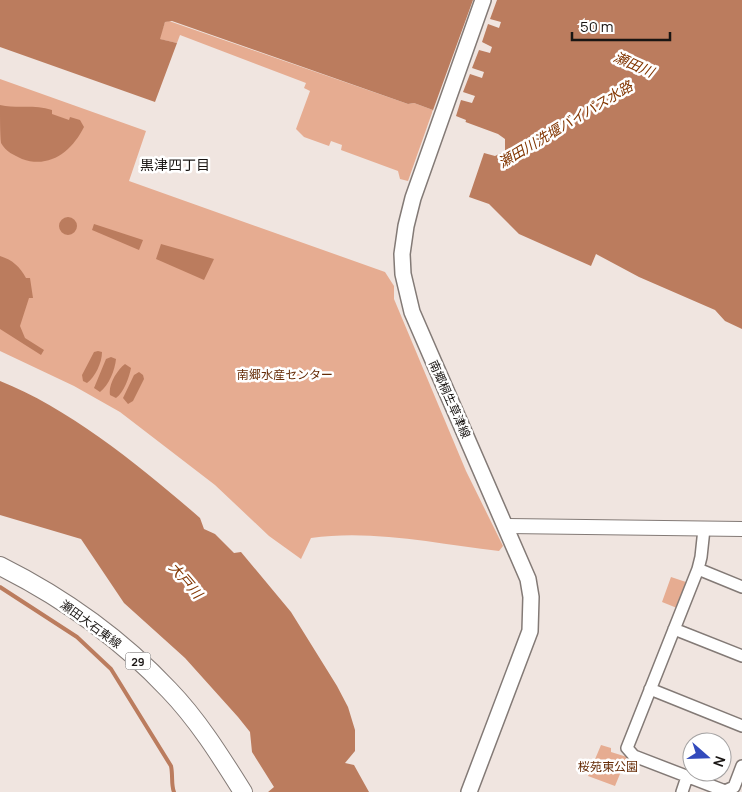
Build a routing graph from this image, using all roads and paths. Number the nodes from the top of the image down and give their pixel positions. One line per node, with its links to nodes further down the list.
1 (483, 0): 2 (main road, 南郷桐生草津線)
2 (505, 526): 3 (street); 16 (main road, 南郷桐生草津線)
3 (704, 529): 4 (street); 6 (street)
4 (742, 529)
5 (0, 566): 15 (main road, 瀬田大石東線 / 29)
6 (698, 569): 7 (street); 8 (street)
7 (742, 587)
8 (674, 629): 9 (street); 10 (street)
9 (742, 656)
10 (650, 689): 11 (street); 13 (street)
11 (742, 726)
12 (742, 766): 14 (street)
13 (682, 775)
14 (700, 782)
15 (244, 792)
16 (469, 792)

